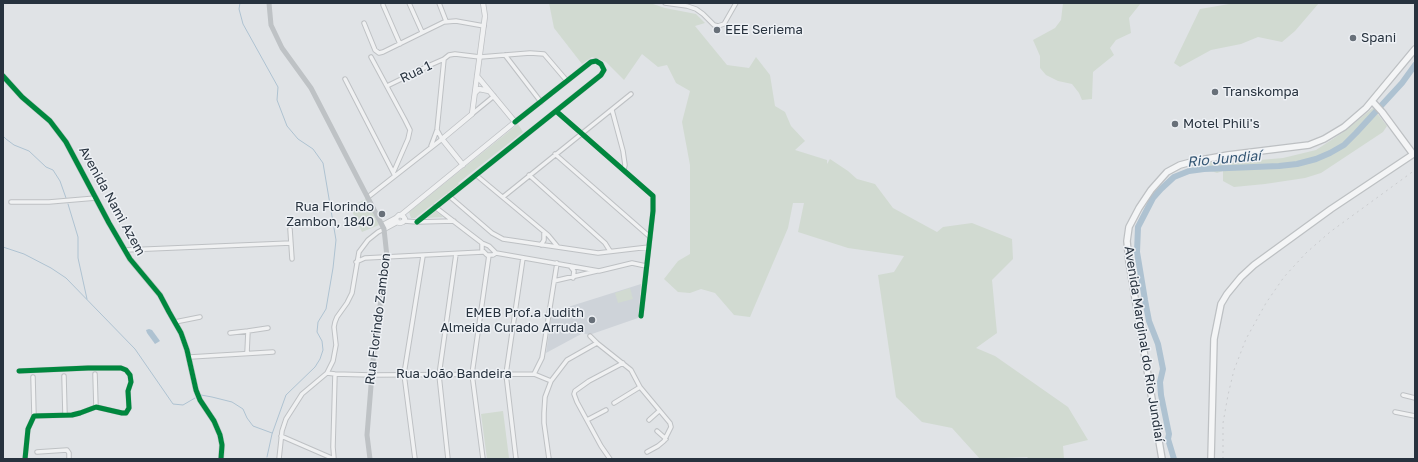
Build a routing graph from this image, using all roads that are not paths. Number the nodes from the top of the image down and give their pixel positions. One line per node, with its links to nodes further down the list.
1 (269, 3): 47 (main road, Rua Florindo Zambon)
2 (409, 3): 11 (street)
3 (439, 3): 8 (street)
4 (483, 3): 10 (street)
5 (665, 3): 6 (street)
6 (736, 3)
7 (383, 5): 12 (street)
8 (446, 21): 10 (street); 11 (street)
9 (364, 23): 12 (street)
10 (484, 26): 16 (street)
11 (422, 32): 12 (street)
12 (400, 44)
13 (1415, 49): 28 (main road, Avenida Marginal do Rio Jundiaí)
14 (505, 55): 16 (street, Rua 1); 21 (street, Rua 1); 27 (street)
15 (371, 56): 22 (street)
16 (480, 57): 17 (street, Rua 1); 19 (street)
17 (444, 59): 22 (street, Rua 1); 33 (street)
18 (3, 76): 49 (street, Avenida Nami Azem)
19 (477, 76): 23 (street); 24 (street)
20 (345, 79): 40 (street)
21 (568, 81): 27 (street); 30 (street)
22 (387, 86): 39 (street)
23 (489, 91): 24 (street); 26 (street)
24 (475, 93): 31 (street)
25 (631, 94): 29 (street)
26 (494, 96): 31 (street); 32 (street)
27 (542, 102): 32 (street)
28 (1374, 102): 38 (main road); 140 (main road, Avenida Marginal do Rio Jundiaí)
29 (612, 110): 34 (street); 42 (street)
30 (556, 111): 34 (street); 44 (street)
31 (472, 114): 35 (street)
32 (515, 122): 41 (street)
33 (437, 130): 35 (street); 36 (street)
34 (582, 133): 37 (street); 42 (street)
35 (442, 139): 36 (street); 41 (street)
36 (430, 148): 43 (street)
37 (555, 154): 45 (street); 60 (street)
38 (1414, 154): 141 (main road)
39 (400, 157): 40 (street); 43 (street)
40 (390, 164): 43 (street)
41 (463, 165): 52 (street)
42 (624, 170): 60 (street)
43 (395, 174): 47 (street)
44 (476, 175): 46 (street); 48 (street)
45 (529, 175): 48 (street); 67 (street)
46 (449, 196): 51 (street); 63 (street)
47 (368, 197): 58 (main road, Rua Florindo Zambon)
48 (502, 197): 59 (street)
49 (96, 198): 50 (street); 66 (street, Avenida Nami Azem)
50 (11, 202)
51 (435, 207): 55 (street); 56 (street)
52 (401, 214): 53 (street); 54 (street)
53 (397, 220): 54 (street); 58 (street)
54 (404, 221): 56 (street)
55 (454, 221): 56 (street); 62 (street)
56 (417, 222)
57 (290, 228): 61 (street)
58 (382, 228): 68 (street); 74 (main road, Rua Florindo Zambon)
59 (544, 233): 63 (street); 65 (street)
60 (650, 237): 64 (street)
61 (291, 243): 66 (street); 77 (street)
62 (482, 243): 69 (street); 70 (street)
63 (541, 245): 65 (street)
64 (649, 246): 67 (street); 81 (street)
65 (558, 247): 67 (street)
66 (125, 250): 87 (street, Avenida Nami Azem)
67 (610, 251)
68 (358, 252): 75 (street); 78 (street)
69 (483, 252): 71 (street); 72 (street)
70 (496, 253): 72 (street); 76 (street)
71 (456, 254): 73 (street); 106 (street)
72 (489, 255): 102 (street)
73 (423, 256): 74 (street); 101 (street)
74 (387, 257): 75 (street); 105 (main road, Rua Florindo Zambon)
75 (366, 258): 78 (street)
76 (523, 258): 79 (street); 103 (street)
77 (292, 259)
78 (356, 262): 98 (street)
79 (556, 264): 80 (street); 84 (street)
80 (569, 265): 82 (street); 83 (street)
81 (646, 266): 82 (street); 85 (street)
82 (599, 271): 83 (street)
83 (573, 278): 84 (street)
84 (554, 282): 104 (street)
85 (641, 316)
86 (200, 317): 87 (street)
87 (175, 322): 95 (street, Avenida Nami Azem)
88 (268, 328): 89 (street)
89 (248, 331): 90 (street); 94 (street)
90 (230, 333)
91 (590, 336): 92 (street)
92 (597, 343): 96 (street); 109 (street)
93 (273, 352): 94 (street)
94 (247, 353): 95 (street)
95 (190, 358): 130 (street, Avenida Nami Azem)
96 (623, 363): 110 (street); 121 (street)
97 (19, 371): 114 (street)
98 (327, 373): 100 (street, Rua João Bandeira); 124 (street)
99 (95, 374): 114 (street)
100 (335, 374): 105 (street, Rua João Bandeira); 132 (street)
101 (404, 374): 105 (street, Rua João Bandeira); 106 (street, Rua João Bandeira); 134 (street)
102 (472, 374): 103 (street, Rua João Bandeira); 106 (street, Rua João Bandeira); 136 (street)
103 (506, 374): 104 (street, Rua João Bandeira); 137 (street)
104 (534, 374): 109 (street)
105 (371, 375): 133 (main road, Rua Florindo Zambon)
106 (439, 375): 135 (street)
107 (64, 376): 118 (street)
108 (33, 377): 119 (street)
109 (551, 381): 138 (street)
110 (640, 387): 113 (street); 116 (street)
111 (1403, 395): 112 (street)
112 (1415, 398)
113 (614, 403)
114 (96, 407): 118 (street)
115 (606, 410): 121 (street)
116 (660, 411): 122 (street); 125 (street)
117 (1396, 412): 120 (street)
118 (65, 415): 119 (street)
119 (34, 416): 128 (street)
120 (1415, 416)
121 (588, 420): 139 (street)
122 (649, 420)
123 (657, 431): 125 (street)
124 (281, 436): 131 (street); 132 (street)
125 (666, 439): 127 (street)
126 (37, 452): 129 (street)
127 (647, 452)
128 (25, 459)
129 (69, 459)
130 (221, 459)
131 (279, 459)
132 (334, 459)
133 (370, 459)
134 (415, 459)
135 (448, 459)
136 (483, 459)
137 (516, 459)
138 (549, 459)
139 (610, 459)
140 (1162, 459)
141 (1211, 459)

